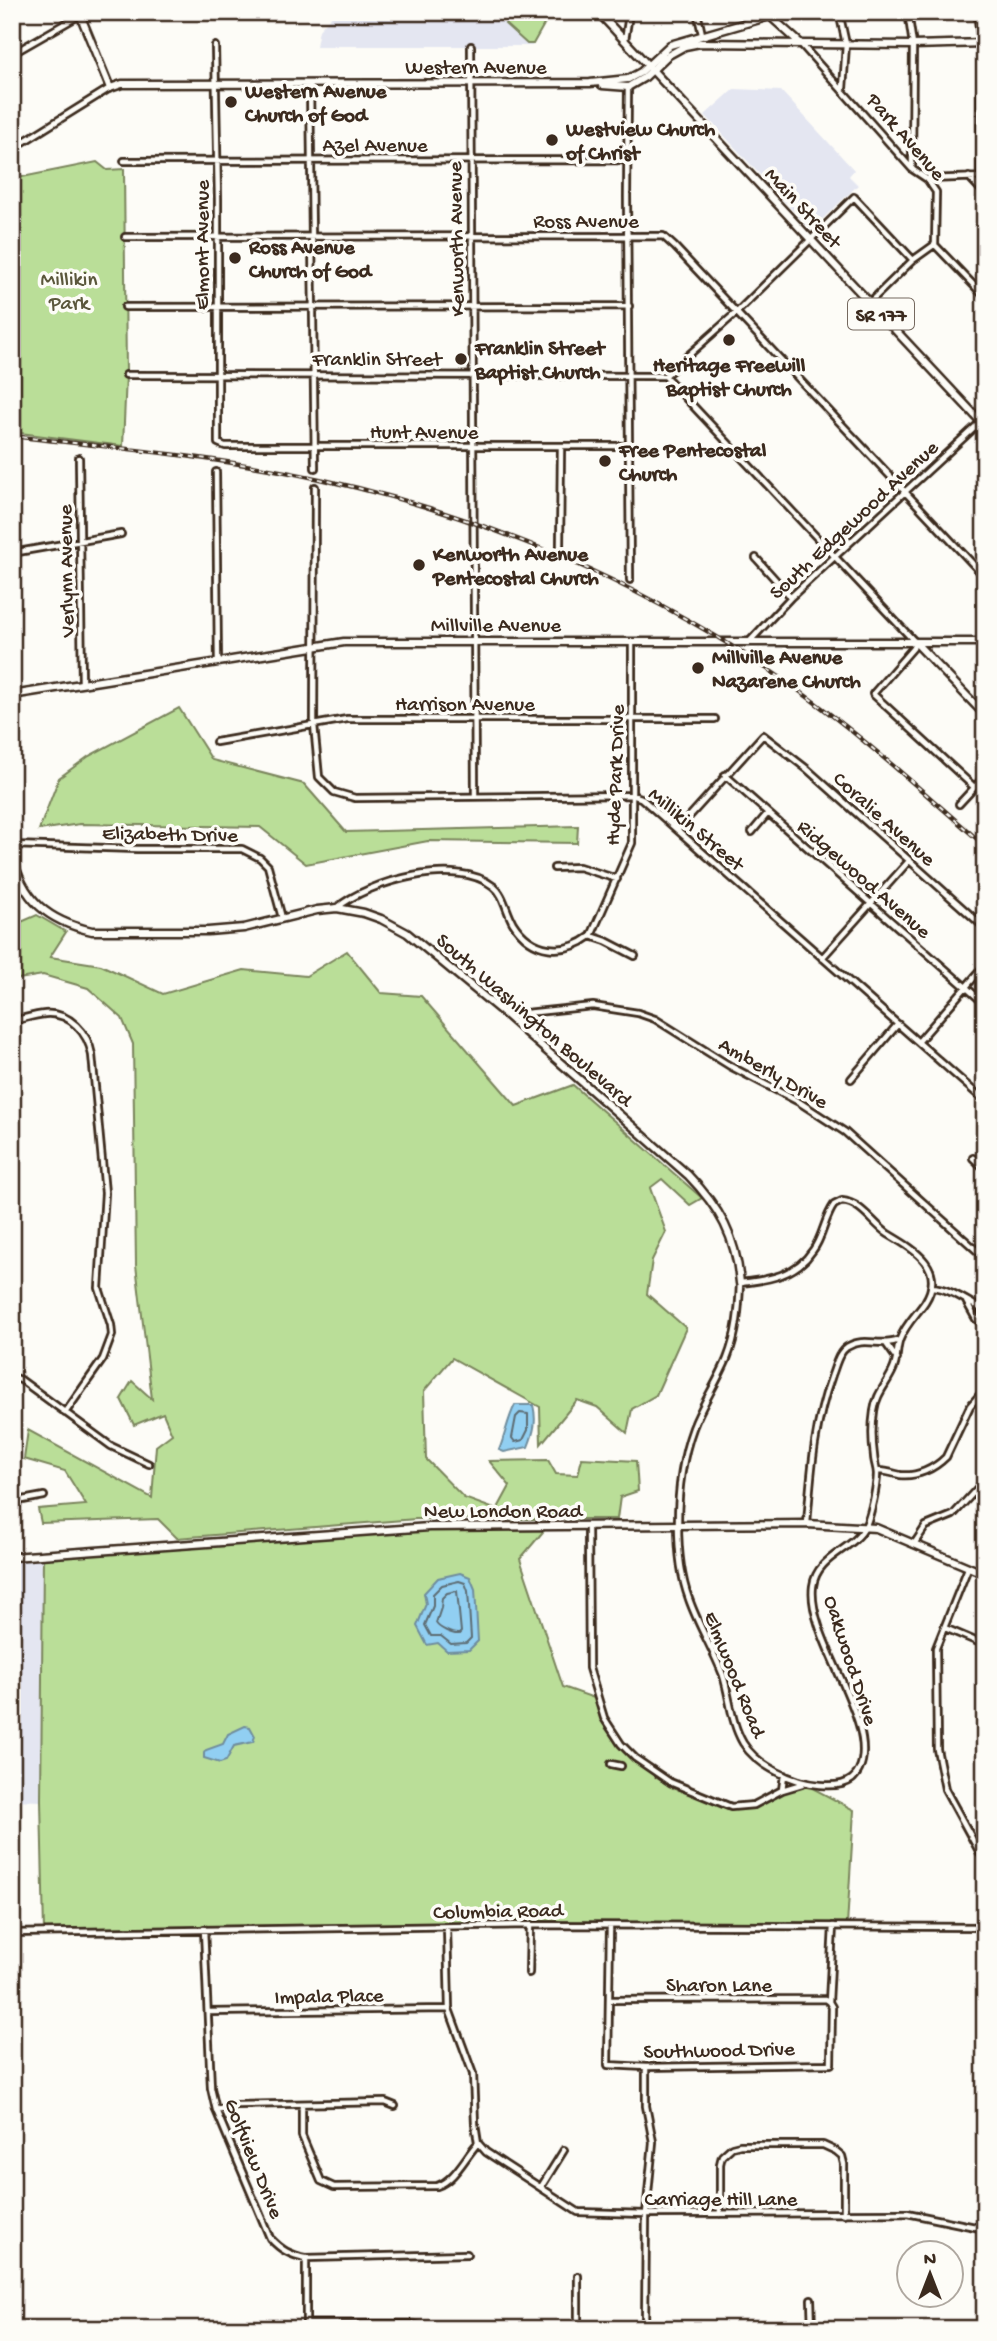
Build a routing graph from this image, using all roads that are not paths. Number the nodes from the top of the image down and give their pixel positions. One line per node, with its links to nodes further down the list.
1 (598, 12): 11 (street, Main Street / SR 177)
2 (697, 12): 10 (street)
3 (787, 12): 9 (street)
4 (839, 12): 14 (street)
5 (908, 12): 15 (street)
6 (977, 12): 13 (street)
7 (79, 13): 18 (street); 25 (street)
8 (624, 14): 11 (street)
9 (770, 14): 10 (street); 12 (street, Park Avenue)
10 (702, 34): 19 (street)
11 (625, 41): 19 (street, Main Street / SR 177)
12 (800, 43): 14 (street, Western Avenue); 19 (street, Western Avenue); 26 (street, Park Avenue)
13 (983, 43): 15 (street, Western Avenue); 35 (street)
14 (846, 44): 15 (street, Western Avenue); 26 (street)
15 (913, 44): 33 (street)
16 (215, 46): 22 (street, Elmont Avenue)
17 (471, 46): 20 (street, Kenworth Avenue)
18 (12, 54)
19 (650, 67): 21 (street, Western Avenue); 24 (street, Western Avenue); 43 (street, Main Street / SR 177)
20 (470, 83): 21 (street, Western Avenue); 23 (street, Western Avenue); 30 (street, Kenworth Avenue)
21 (590, 83): 24 (street, Western Avenue)
22 (215, 84): 23 (street, Western Avenue); 25 (street, Western Avenue); 28 (street, Elmont Avenue)
23 (310, 84): 29 (street)
24 (628, 87): 31 (street)
25 (110, 88): 27 (street)
26 (843, 90): 33 (street, Park Avenue)
27 (12, 149)
28 (216, 160): 29 (street, Azel Avenue); 32 (street, Azel Avenue); 42 (street, Elmont Avenue)
29 (310, 160): 30 (street, Azel Avenue); 38 (street)
30 (470, 160): 31 (street, Azel Avenue); 39 (street, Kenworth Avenue)
31 (627, 160): 40 (street)
32 (124, 161)
33 (912, 169): 36 (street, Park Avenue)
34 (968, 177): 35 (street); 36 (street); 37 (street)
35 (983, 177)
36 (928, 179): 44 (street, Park Avenue)
37 (985, 194)
38 (312, 236): 39 (street, Ross Avenue); 42 (street, Ross Avenue); 50 (street)
39 (471, 236): 40 (street, Ross Avenue); 51 (street, Kenworth Avenue)
40 (627, 236): 52 (street); 53 (street, Ross Avenue)
41 (125, 237): 42 (street, Ross Avenue)
42 (218, 237): 49 (street, Elmont Avenue)
43 (809, 240): 45 (street); 47 (street, Main Street / SR 177); 53 (street)
44 (935, 244): 45 (street); 46 (street)
45 (912, 260): 47 (street)
46 (985, 297)
47 (870, 302): 60 (street, Main Street / SR 177)
48 (125, 306): 49 (street)
49 (218, 306): 50 (street); 56 (street, Elmont Avenue)
50 (313, 306): 51 (street); 57 (street)
51 (472, 306): 52 (street); 58 (street, Kenworth Avenue)
52 (629, 306): 55 (street)
53 (737, 312): 59 (street); 70 (street, Ross Avenue)
54 (126, 375): 56 (street, Franklin Street)
55 (629, 375): 58 (street, Franklin Street); 59 (street, Franklin Street); 63 (street)
56 (217, 376): 57 (street, Franklin Street); 61 (street, Elmont Avenue)
57 (313, 376): 58 (street, Franklin Street); 62 (street)
58 (473, 376): 64 (street, Kenworth Avenue)
59 (665, 376): 75 (street)
60 (983, 422): 70 (street, South Edgewood Avenue)
61 (218, 443): 62 (street, Hunt Avenue)
62 (314, 446): 64 (street, Hunt Avenue); 67 (street)
63 (630, 446): 65 (street, Hunt Avenue); 78 (street)
64 (473, 447): 65 (street, Hunt Avenue); 80 (street, Kenworth Avenue)
65 (561, 447): 73 (street)
66 (79, 458): 72 (street, Verlynn Avenue)
67 (314, 468)
68 (216, 472): 86 (street)
69 (315, 487): 85 (street, Millikin Street)
70 (905, 492): 75 (street, South Edgewood Avenue); 77 (street, Ross Avenue)
71 (121, 534): 72 (street)
72 (80, 541): 74 (street); 87 (street, Verlynn Avenue)
73 (560, 548)
74 (12, 553)
75 (836, 557): 79 (street, South Edgewood Avenue); 83 (street)
76 (756, 558): 79 (street)
77 (985, 577)
78 (630, 580)
79 (791, 597): 82 (street, South Edgewood Avenue)
80 (474, 641): 81 (street, Millville Avenue); 85 (street, Millville Avenue); 90 (street, Kenworth Avenue)
81 (632, 642): 82 (street, Millville Avenue); 91 (street, Hyde Park Drive)
82 (750, 642): 83 (street, Millville Avenue)
83 (915, 642): 84 (street, Millville Avenue); 89 (street); 97 (street)
84 (985, 642)
85 (314, 646): 86 (street, Millville Avenue); 93 (street, Millikin Street)
86 (218, 662): 87 (street, Millville Avenue)
87 (82, 684): 88 (street, Millville Avenue)
88 (12, 695)
89 (985, 715)
90 (474, 719): 91 (street, Harrison Avenue); 93 (street, Harrison Avenue); 98 (street, Kenworth Avenue)
91 (632, 719): 92 (street, Harrison Avenue); 99 (street, Hyde Park Drive)
92 (715, 719)
93 (314, 724): 94 (street, Harrison Avenue); 98 (street, Millikin Street)
94 (216, 741)
95 (725, 775): 101 (street, Ridgewood Avenue); 102 (street); 106 (street, Coralie Avenue)
96 (985, 776): 97 (street)
97 (974, 787): 100 (street)
98 (474, 796): 99 (street, Millikin Street)
99 (632, 796): 102 (street, Millikin Street); 109 (street, Hyde Park Drive)
100 (960, 804)
101 (768, 813): 103 (street); 110 (street, Ridgewood Avenue)
102 (678, 829): 116 (street, Millikin Street)
103 (752, 832)
104 (12, 845): 112 (street, Elizabeth Drive)
105 (12, 855): 107 (street, South Washington Boulevard)
106 (909, 861): 110 (street); 113 (street, Coralie Avenue)
107 (13, 866): 112 (street, South Washington Boulevard)
108 (554, 867): 109 (street)
109 (617, 880): 114 (street, Hyde Park Drive)
110 (870, 904): 116 (street); 118 (street, Ridgewood Avenue)
111 (337, 908): 112 (street, South Washington Boulevard); 114 (street); 120 (street, South Washington Boulevard)
112 (282, 918)
113 (985, 928)
114 (591, 936): 115 (street)
115 (635, 956)
116 (822, 958): 122 (street, Millikin Street)
117 (985, 965): 118 (street)
118 (965, 987): 119 (street, Ridgewood Avenue); 123 (street)
119 (985, 1004)
120 (506, 1015): 128 (street, Amberly Drive); 129 (street, South Washington Boulevard)
121 (12, 1021): 139 (street)
122 (898, 1024): 123 (street, Millikin Street); 124 (street)
123 (919, 1041): 125 (street, Millikin Street)
124 (851, 1079)
125 (985, 1101)
126 (973, 1158): 127 (street)
127 (985, 1169)
128 (985, 1258)
129 (740, 1283): 130 (street); 146 (street, South Washington Boulevard)
130 (931, 1287): 131 (street); 134 (street)
131 (965, 1301): 132 (street); 133 (street)
132 (985, 1311)
133 (985, 1321)
134 (899, 1340): 135 (street); 136 (street)
135 (887, 1345): 136 (street); 145 (street)
136 (897, 1359): 141 (street)
137 (12, 1377): 139 (street)
138 (985, 1389): 141 (street)
139 (65, 1413): 140 (street)
140 (149, 1464)
141 (877, 1471): 148 (street)
142 (985, 1480): 149 (street)
143 (44, 1496): 144 (street)
144 (12, 1502)
145 (807, 1524): 146 (street, New London Road); 148 (street, New London Road)
146 (678, 1525): 147 (street, New London Road); 157 (street, Elmwood Road)
147 (588, 1526): 150 (street, New London Road); 159 (street)
148 (866, 1526): 149 (street, New London Road); 158 (street, Oakwood Drive)
149 (914, 1544): 151 (street, New London Road)
150 (12, 1557)
151 (968, 1569): 152 (street, New London Road); 153 (street)
152 (985, 1574)
153 (945, 1628): 154 (street); 160 (street)
154 (985, 1644)
155 (611, 1764): 156 (street)
156 (621, 1766)
157 (785, 1775): 158 (street, Oakwood Drive); 159 (street)
158 (803, 1783): 159 (street)
159 (782, 1790)
160 (985, 1862)
161 (530, 1925): 162 (street, Columbia Road); 164 (street, Columbia Road); 168 (street)
162 (610, 1926): 163 (street, Columbia Road); 169 (street)
163 (833, 1926): 165 (street, Columbia Road); 170 (street)
164 (447, 1927): 166 (street, Columbia Road); 171 (street)
165 (985, 1927)
166 (204, 1929): 167 (street, Columbia Road); 172 (street, Golfview Drive)
167 (12, 1933)
168 (529, 1973)
169 (609, 2000): 170 (street, Sharon Lane); 173 (street, Southwood Drive)
170 (830, 2002): 173 (street, Southwood Drive)
171 (449, 2009): 172 (street, Impala Place); 177 (street)
172 (209, 2012): 176 (street, Golfview Drive)
173 (646, 2067): 180 (street)
174 (302, 2105): 175 (street); 176 (street); 177 (street)
175 (395, 2106)
176 (216, 2110): 185 (street, Golfview Drive)
177 (478, 2143): 179 (street, Carriage Hill Lane)
178 (564, 2150): 179 (street)
179 (541, 2187): 180 (street, Carriage Hill Lane)
180 (646, 2214): 181 (street, Carriage Hill Lane); 191 (street)
181 (720, 2214): 182 (street, Carriage Hill Lane); 182 (street)
182 (844, 2214): 183 (street, Carriage Hill Lane)
183 (985, 2229)
184 (467, 2254): 185 (street, Golfview Drive)
185 (306, 2258): 188 (street)
186 (578, 2276): 190 (street)
187 (811, 2299): 192 (street)
188 (306, 2326): 189 (street)
189 (436, 2329)
190 (578, 2329)
191 (645, 2329)
192 (812, 2329)

